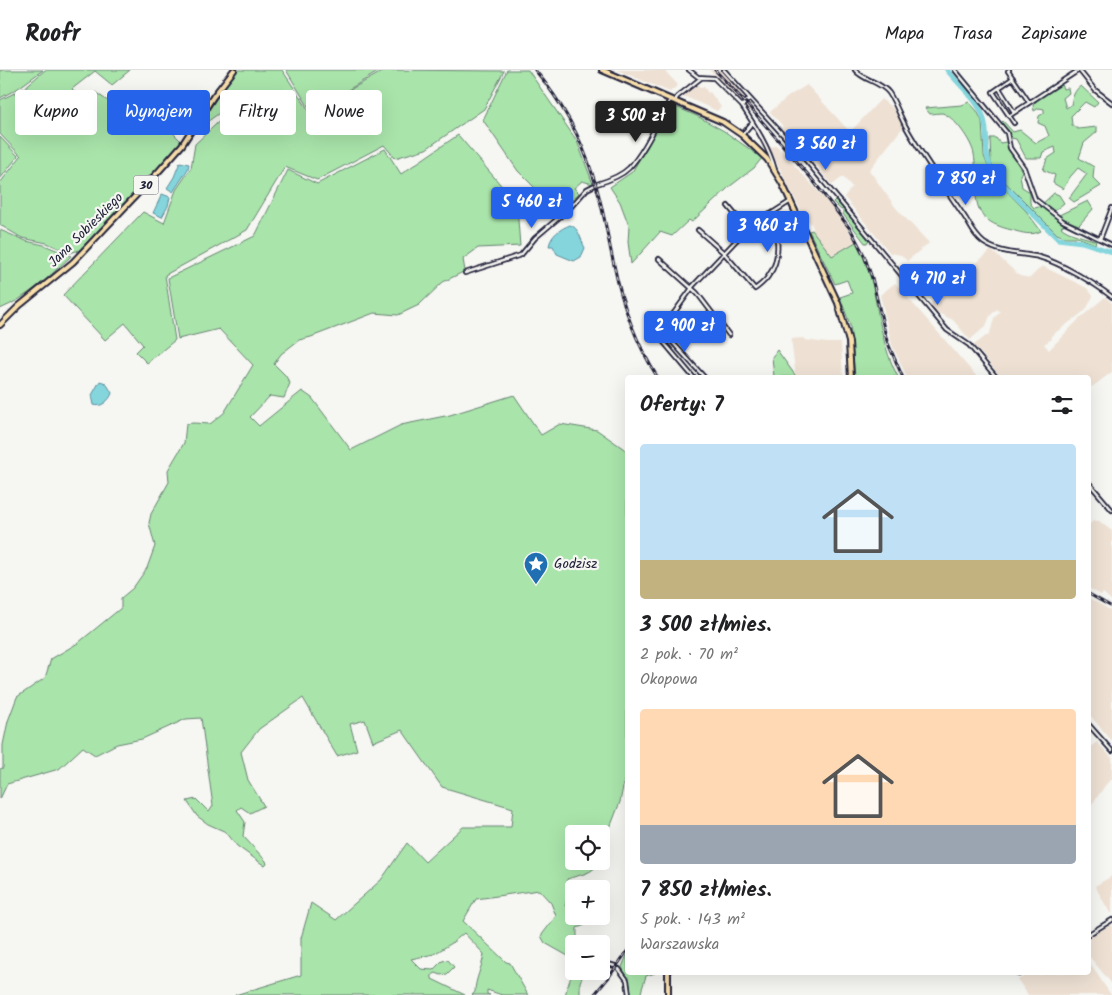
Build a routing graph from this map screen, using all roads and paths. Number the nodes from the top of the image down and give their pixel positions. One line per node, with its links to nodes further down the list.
1 (234, 70): 37 (main road, Jana Sobieskiego / 30)
2 (602, 70): 12 (main road)
3 (689, 70): 9 (street)
4 (724, 70): 13 (street)
5 (855, 70): 36 (street)
6 (955, 70): 30 (street)
7 (1009, 70): 10 (street)
8 (1079, 70): 15 (street); 16 (street)
9 (701, 78): 14 (street); 17 (street)
10 (1013, 78): 11 (street); 15 (street)
11 (999, 88): 18 (street); 19 (street)
12 (670, 99): 14 (main road); 34 (street)
13 (750, 99): 17 (street); 45 (street)
14 (675, 101): 22 (main road)
15 (1029, 102): 18 (street)
16 (1112, 103)
17 (742, 106): 20 (street)
18 (1014, 112): 19 (street)
19 (1008, 116): 21 (street)
20 (752, 123): 22 (street); 23 (street)
21 (1014, 123)
22 (742, 135): 23 (main road)
23 (775, 172): 24 (main road)
24 (791, 201): 27 (street); 44 (main road)
25 (728, 206): 28 (street)
26 (1112, 208): 30 (street)
27 (770, 214): 28 (street); 32 (street)
28 (747, 229): 32 (street)
29 (698, 230): 32 (street)
30 (1100, 239): 31 (street)
31 (1112, 245)
32 (724, 253): 35 (street)
33 (659, 258): 35 (street)
34 (465, 273)
35 (692, 288): 38 (street); 41 (street)
36 (1112, 297)
37 (0, 325)
38 (661, 327): 39 (street); 40 (street)
39 (649, 328)
40 (660, 331): 42 (street); 43 (street)
41 (729, 335)
42 (691, 375)
43 (702, 375)
44 (851, 375)
45 (994, 375)
46 (1091, 485): 47 (street)
47 (1112, 510)
48 (1091, 727): 49 (street)
49 (1112, 751)
50 (1112, 920): 51 (street)
51 (1091, 933)
52 (610, 965): 54 (street)
53 (668, 975): 55 (main road)
54 (629, 995)
55 (668, 995)

